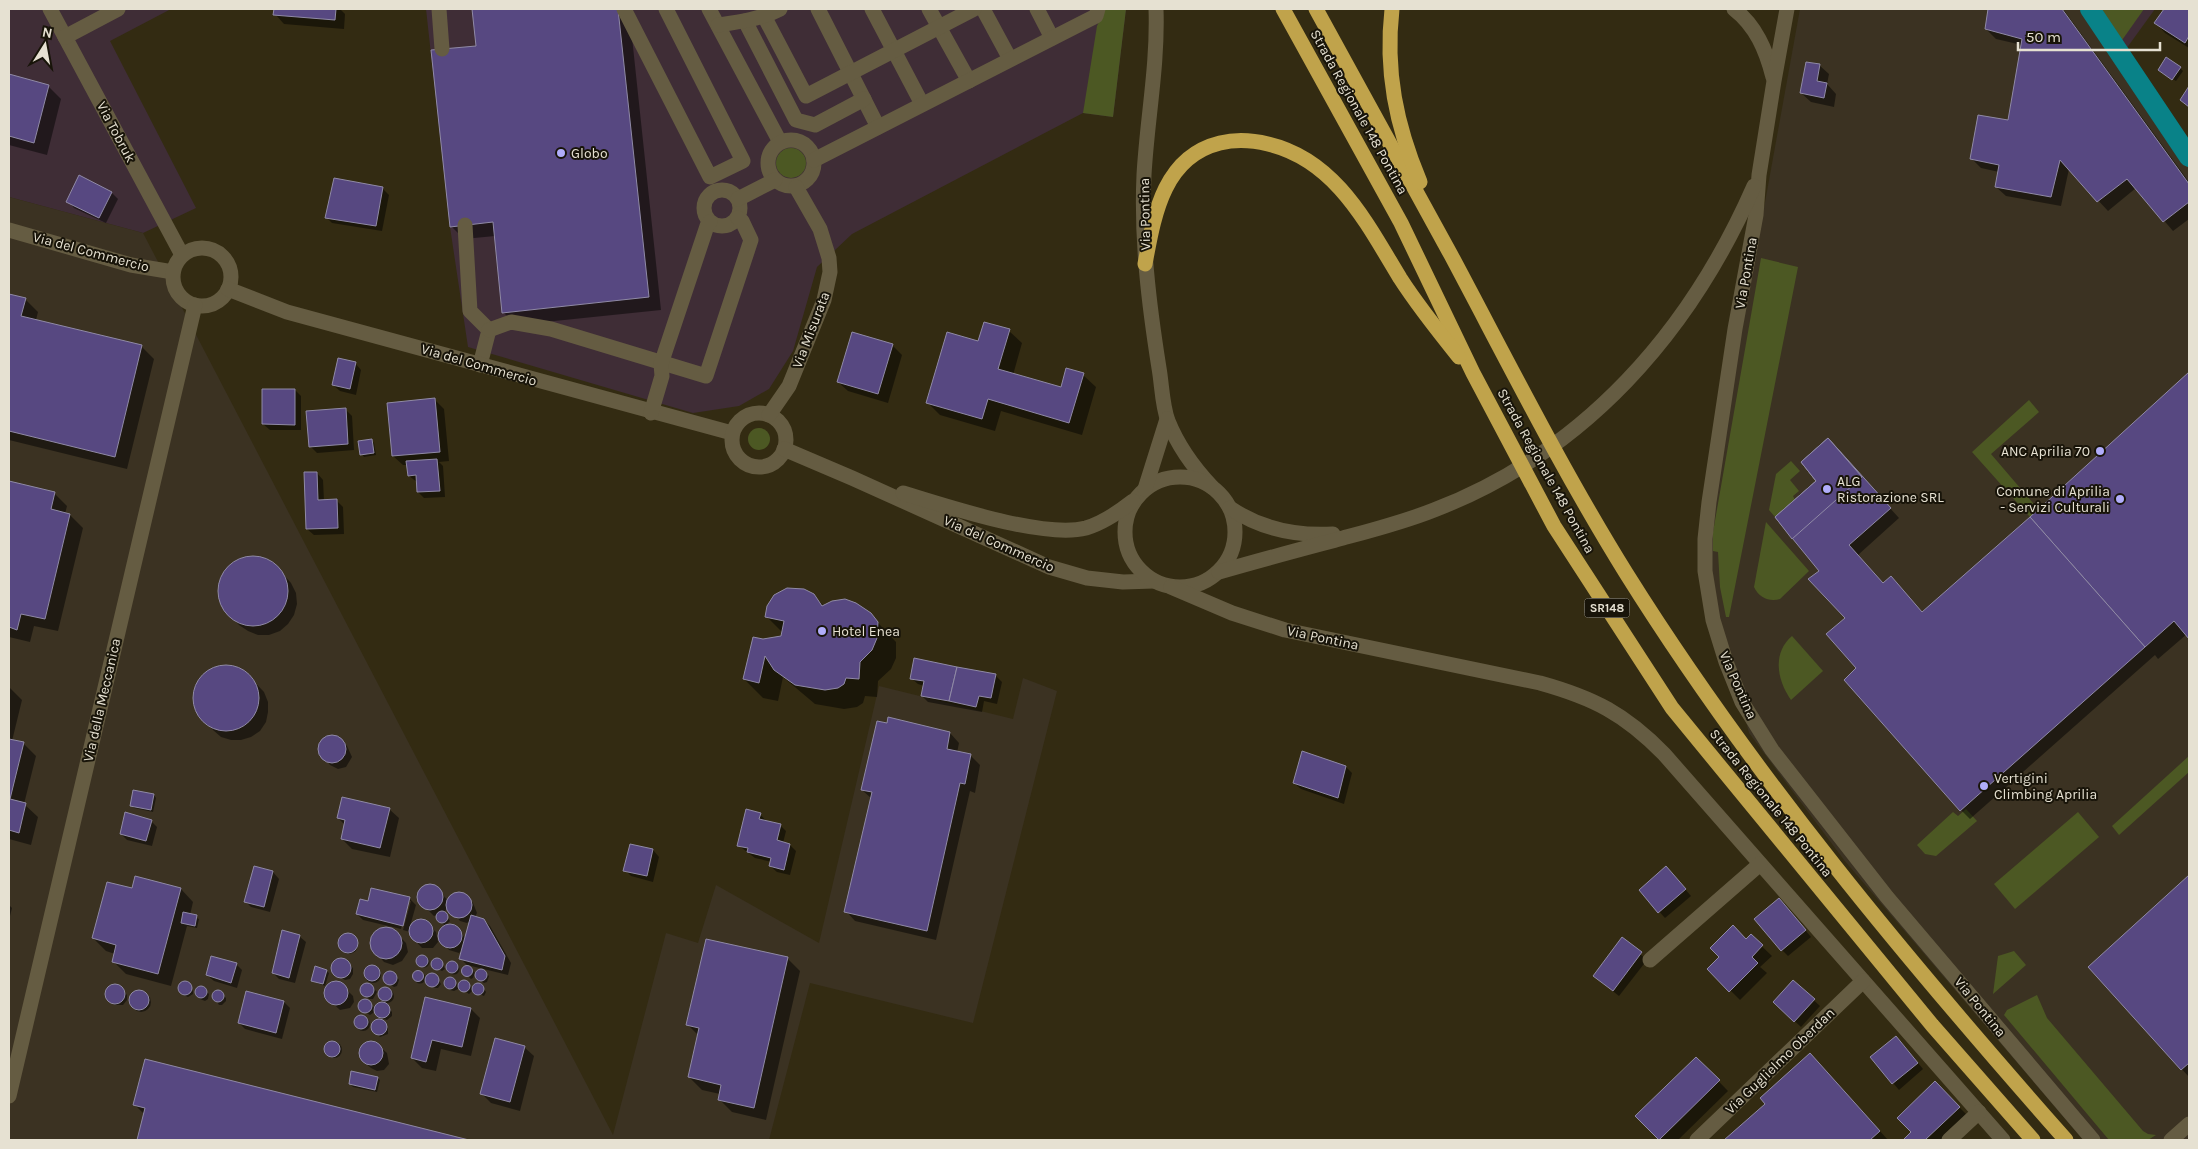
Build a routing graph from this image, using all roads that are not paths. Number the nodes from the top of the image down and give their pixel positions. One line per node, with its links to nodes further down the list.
1 (50, 9): 25 (street, Via Tobruk)
2 (118, 9): 25 (street)
3 (439, 9): 27 (street)
4 (624, 9): 39 (street)
5 (666, 9): 39 (street)
6 (709, 9): 23 (street)
7 (818, 9): 30 (street)
8 (872, 9): 28 (street)
9 (929, 9): 24 (street)
10 (974, 9): 24 (street)
11 (983, 9): 29 (street)
12 (1037, 9): 26 (street)
13 (1098, 9): 21 (street)
14 (1156, 9): 50 (street, Via Pontina)
15 (1283, 9): 57 (highway, Strada Regionale 148 Pontina / SR148)
16 (1316, 9): 49 (highway, Strada Regionale 148 Pontina / SR148)
17 (1392, 9): 49 (highway)
18 (1734, 9): 32 (street)
19 (1787, 9): 32 (street)
20 (772, 12): 22 (street); 30 (street)
21 (1086, 15): 26 (street)
22 (745, 21): 23 (street); 33 (street)
23 (718, 25): 36 (street)
24 (939, 27): 28 (street); 31 (street)
25 (65, 37): 48 (street, Via Tobruk)
26 (1052, 38): 29 (street)
27 (442, 49)
28 (894, 51): 30 (street); 34 (street)
29 (1010, 59): 31 (street)
30 (850, 73): 33 (street)
31 (968, 81): 34 (street)
32 (1774, 81): 38 (street)
33 (864, 99): 35 (street)
34 (922, 104): 35 (street)
35 (878, 127): 37 (street)
36 (780, 142): 37 (street); 40 (street)
37 (814, 160): 41 (street)
38 (1759, 175): 67 (street); 82 (street, Via Pontina)
39 (710, 177): 42 (street)
40 (774, 180): 41 (street); 43 (street)
41 (796, 186): 59 (street, Via Misurata)
42 (719, 190): 43 (street); 45 (street)
43 (738, 199): 44 (street)
44 (738, 218): 45 (street); 55 (street)
45 (710, 222): 55 (street)
46 (465, 225): 54 (street)
47 (9, 230): 51 (street, Via del Commercio)
48 (182, 255): 51 (street); 52 (street)
49 (1451, 255): 81 (highway, Strada Regionale 148 Pontina / SR148)
50 (1146, 264): 57 (highway); 60 (street, Via Pontina)
51 (173, 272): 53 (street)
52 (228, 289): 53 (street); 56 (street, Via del Commercio)
53 (195, 305): 74 (street, Via della Meccanica)
54 (489, 330): 55 (street); 56 (street)
55 (662, 364): 58 (street)
56 (480, 365): 58 (street, Via del Commercio)
57 (1473, 373): 80 (highway, Strada Regionale 148 Pontina / SR148)
58 (651, 413): 61 (street, Via del Commercio)
59 (769, 415): 61 (street); 62 (street)
60 (1167, 419): 64 (street, Via Pontina); 65 (street, Via Pontina)
61 (732, 433): 62 (street)
62 (784, 449): 63 (street, Via del Commercio)
63 (852, 478): 65 (street, Via del Commercio); 69 (street, Via del Commercio)
64 (1212, 487): 65 (street); 66 (street)
65 (1140, 494): 69 (street)
66 (1230, 508): 67 (street); 68 (street)
67 (1379, 528): 68 (street)
68 (1219, 572): 70 (street)
69 (1154, 581): 70 (street)
70 (1171, 587): 71 (street, Via Pontina)
71 (1760, 864): 72 (street); 73 (street, Via Pontina)
72 (1650, 960)
73 (1863, 981): 75 (street, Via Pontina); 77 (street, Via Guglielmo Oberdan)
74 (9, 1096)
75 (1978, 1112): 78 (street); 79 (street, Via Pontina)
76 (2189, 1124): 83 (street)
77 (1697, 1140)
78 (1949, 1140)
79 (2003, 1140)
80 (2034, 1140)
81 (2066, 1140)
82 (2093, 1140)
83 (2171, 1140)

